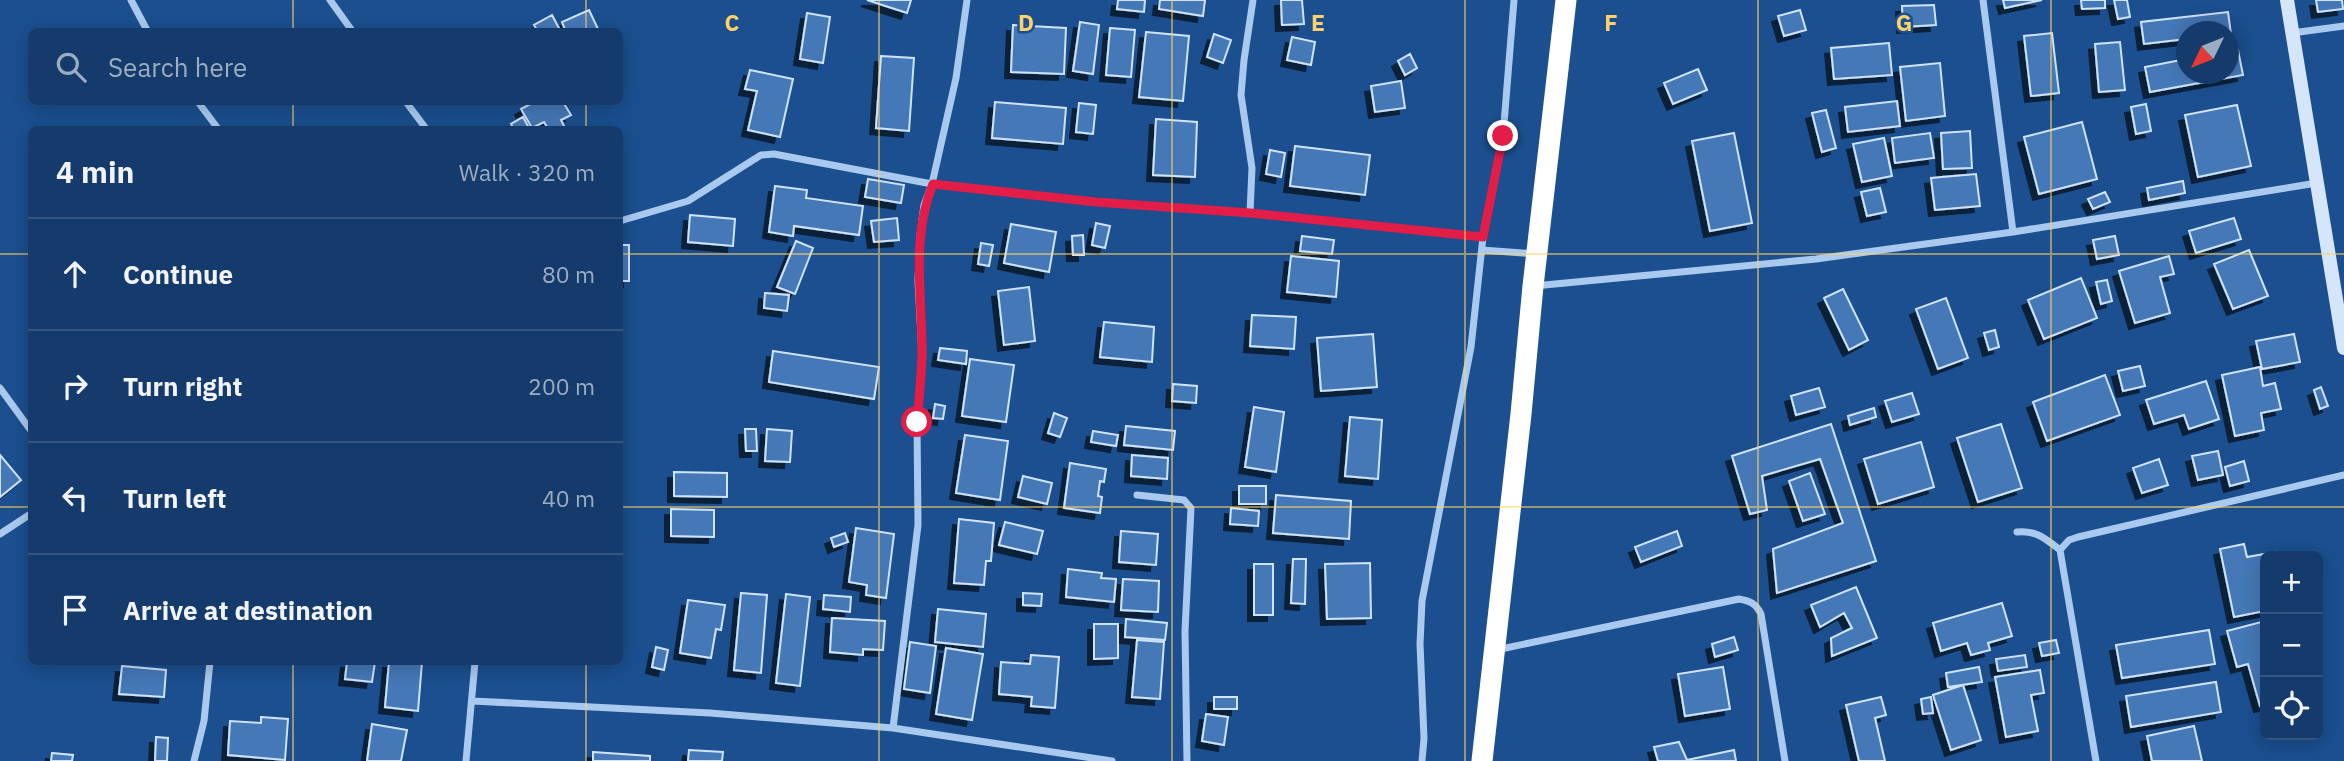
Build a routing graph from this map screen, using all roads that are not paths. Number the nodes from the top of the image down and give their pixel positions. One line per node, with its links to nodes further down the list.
1 (131, 0): 10 (street)
2 (330, 0): 11 (street)
3 (967, 0): 18 (street)
4 (1253, 0): 19 (street)
5 (1514, 0): 22 (street)
6 (1566, 0): 24 (highway)
7 (1983, 0): 21 (street)
8 (2287, 0): 12 (street)
9 (2344, 26): 12 (street)
10 (146, 28)
11 (350, 28)
12 (2292, 33): 17 (street)
13 (200, 105): 15 (street)
14 (408, 105): 16 (street)
15 (216, 126)
16 (424, 126)
17 (2317, 183): 21 (street); 26 (street)
18 (933, 184): 19 (street); 20 (street); 39 (street)
19 (1250, 213): 22 (street)
20 (623, 220)
21 (2013, 232): 25 (street)
22 (1483, 237): 23 (street)
23 (1482, 250): 24 (street); 44 (street)
24 (1536, 254): 25 (highway)
25 (1533, 286): 35 (highway)
26 (2344, 348)
27 (0, 388): 28 (street)
28 (28, 426)
29 (2344, 475): 34 (street)
30 (1137, 495): 43 (street)
31 (28, 516): 33 (street)
32 (2017, 532): 34 (street)
33 (0, 534)
34 (2060, 550): 47 (street)
35 (1494, 650): 45 (highway); 46 (street)
36 (210, 665): 40 (street)
37 (475, 665): 38 (street)
38 (473, 701): 39 (street); 41 (street)
39 (893, 728): 42 (street)
40 (194, 761)
41 (466, 761)
42 (1112, 761)
43 (1187, 761)
44 (1422, 761)
45 (1482, 761)
46 (1785, 761)
47 (2096, 761)

